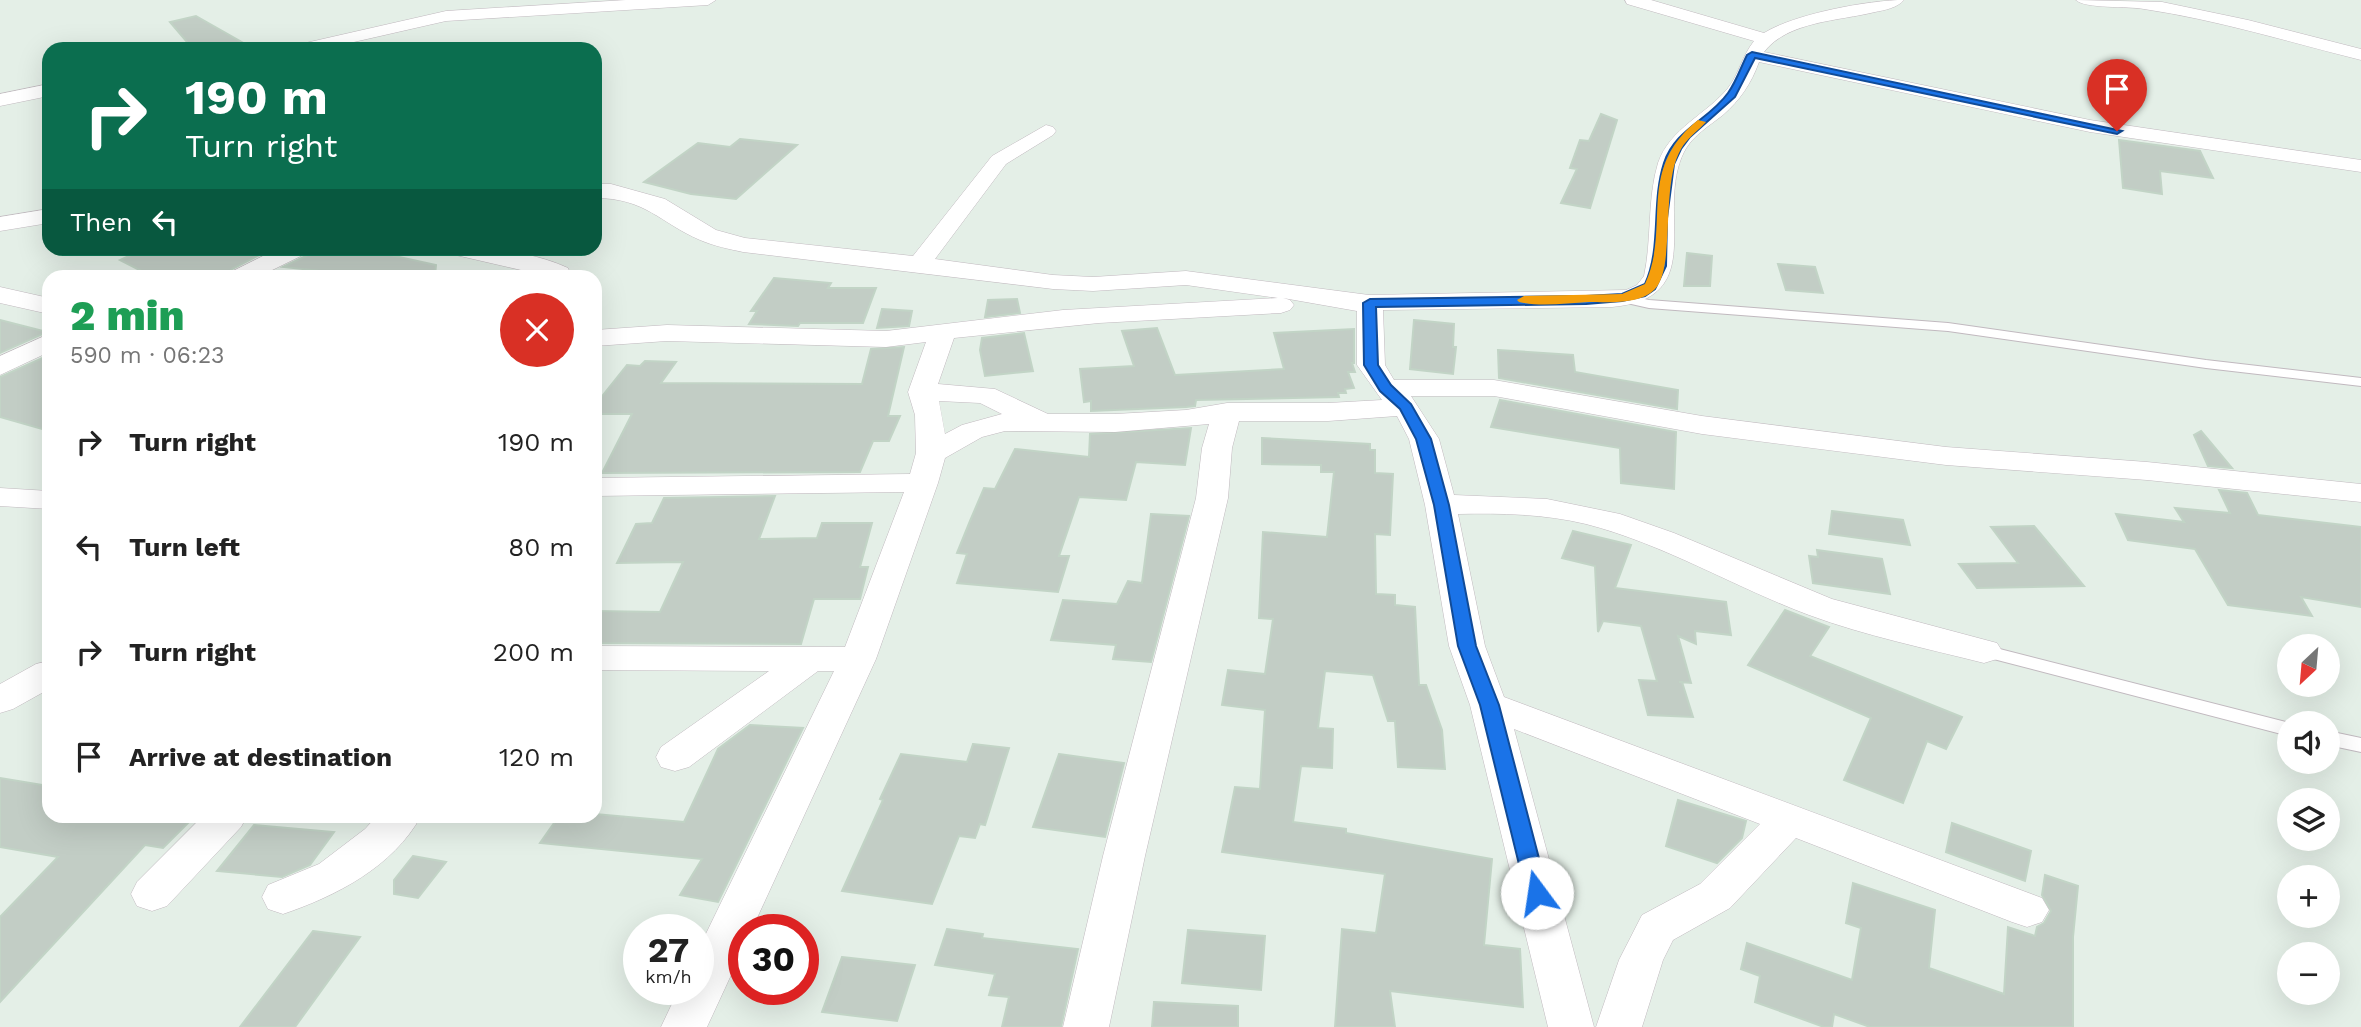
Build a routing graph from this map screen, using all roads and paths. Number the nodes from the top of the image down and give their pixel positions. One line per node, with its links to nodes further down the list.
1 (708, 0): 5 (street)
2 (1633, 0): 6 (street)
3 (1896, 0): 6 (street)
4 (2084, 0): 7 (street)
5 (328, 42)
6 (1759, 47): 11 (street); 21 (street)
7 (2361, 55)
8 (42, 91): 9 (street)
9 (0, 100)
10 (1046, 131): 17 (street)
11 (2361, 166)
12 (602, 191): 17 (street)
13 (42, 217): 14 (street)
14 (0, 224)
15 (283, 256): 18 (street)
16 (492, 256): 19 (street)
17 (919, 264): 22 (street)
18 (254, 270)
19 (552, 270)
20 (0, 295): 23 (street)
21 (1622, 298): 22 (street); 28 (lane)
22 (1370, 303): 24 (street); 30 (street)
23 (42, 304)
24 (942, 333): 25 (street); 29 (street)
25 (602, 337)
26 (42, 346): 27 (street)
27 (0, 367)
28 (2361, 382)
29 (922, 392): 32 (street); 33 (street)
30 (1396, 397): 31 (street); 35 (street); 38 (street)
31 (1227, 411): 32 (street); 57 (street)
32 (1041, 421): 33 (street)
33 (927, 468): 34 (street); 42 (street)
34 (602, 493)
35 (2361, 494)
36 (0, 497): 37 (street)
37 (42, 500)
38 (1441, 505): 39 (street); 45 (street)
39 (1984, 651): 46 (lane)
40 (602, 659): 41 (street)
41 (810, 659): 42 (street); 49 (street)
42 (858, 659): 56 (street)
43 (42, 677): 44 (street)
44 (0, 700)
45 (1489, 705): 50 (street); 58 (street)
46 (2277, 726)
47 (2340, 741): 48 (lane)
48 (2361, 746)
49 (675, 757)
50 (1789, 820): 55 (street); 59 (street)
51 (220, 823): 53 (street)
52 (395, 823): 54 (street)
53 (152, 894)
54 (283, 897)
55 (2027, 910)
56 (684, 1027)
57 (1086, 1027)
58 (1571, 1027)
59 (1619, 1027)

